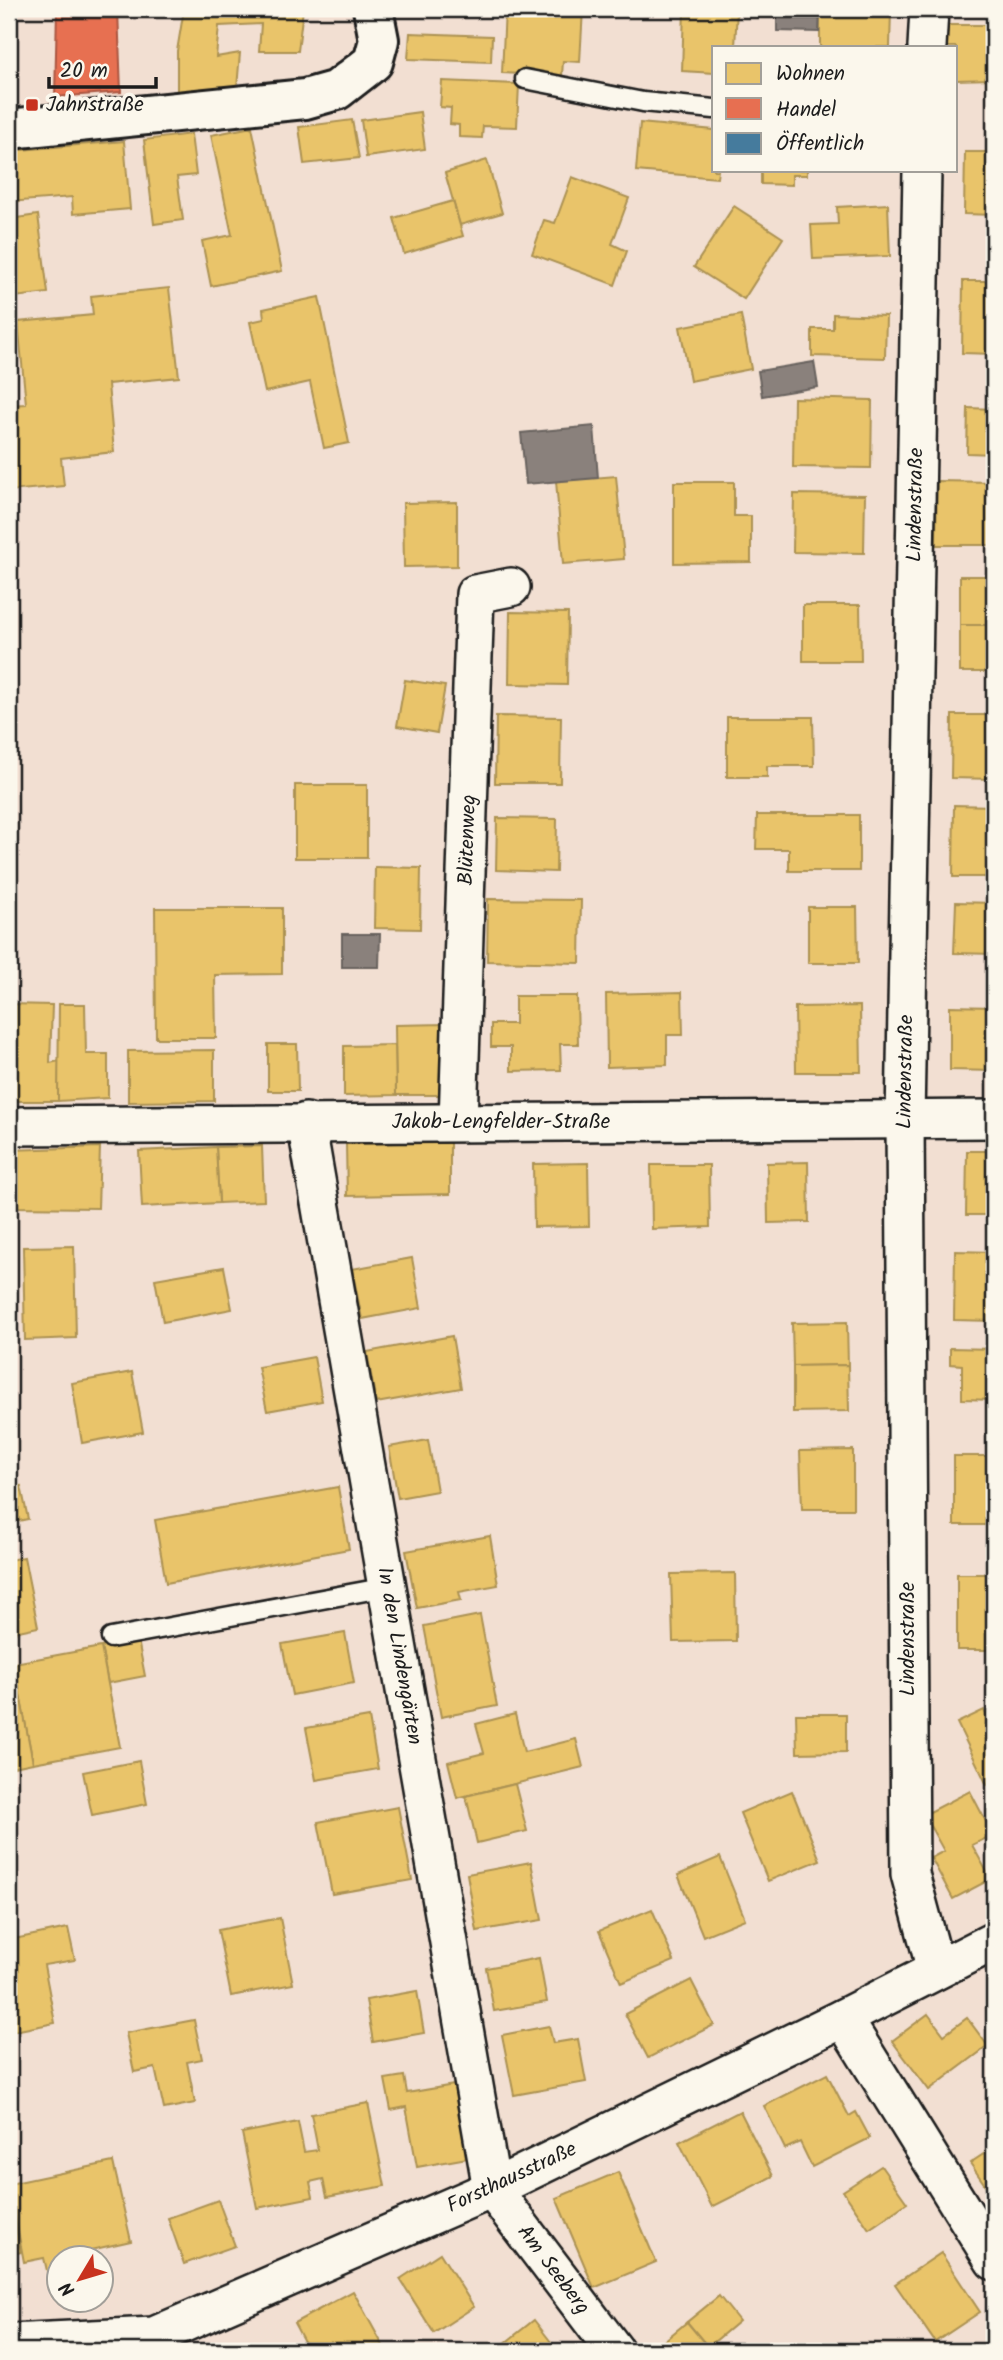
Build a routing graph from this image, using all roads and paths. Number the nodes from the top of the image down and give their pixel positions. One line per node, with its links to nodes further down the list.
1 (373, 9): 6 (street)
2 (929, 9): 3 (street)
3 (927, 46)
4 (525, 79): 5 (lane)
5 (712, 109)
6 (9, 129)
7 (922, 172): 10 (street, Lindenstraße)
8 (511, 587): 12 (street, Blütenweg)
9 (994, 1119): 10 (street, Jakob-Lengfelder-Straße)
10 (905, 1120): 12 (street, Jakob-Lengfelder-Straße); 17 (street, Lindenstraße)
11 (306, 1122): 12 (street, Jakob-Lengfelder-Straße); 13 (street, Jakob-Lengfelder-Straße); 14 (street, In den Lindengärten)
12 (457, 1122)
13 (9, 1126)
14 (387, 1587): 15 (lane); 19 (street, In den Lindengärten)
15 (111, 1638)
16 (994, 1941): 17 (street, Forsthausstraße)
17 (936, 1970): 18 (street, Forsthausstraße)
18 (843, 2018): 19 (street, Forsthausstraße); 20 (street)
19 (492, 2189): 21 (street, Forsthausstraße); 22 (street, Am Seeberg)
20 (994, 2261)
21 (9, 2343)
22 (615, 2351)

